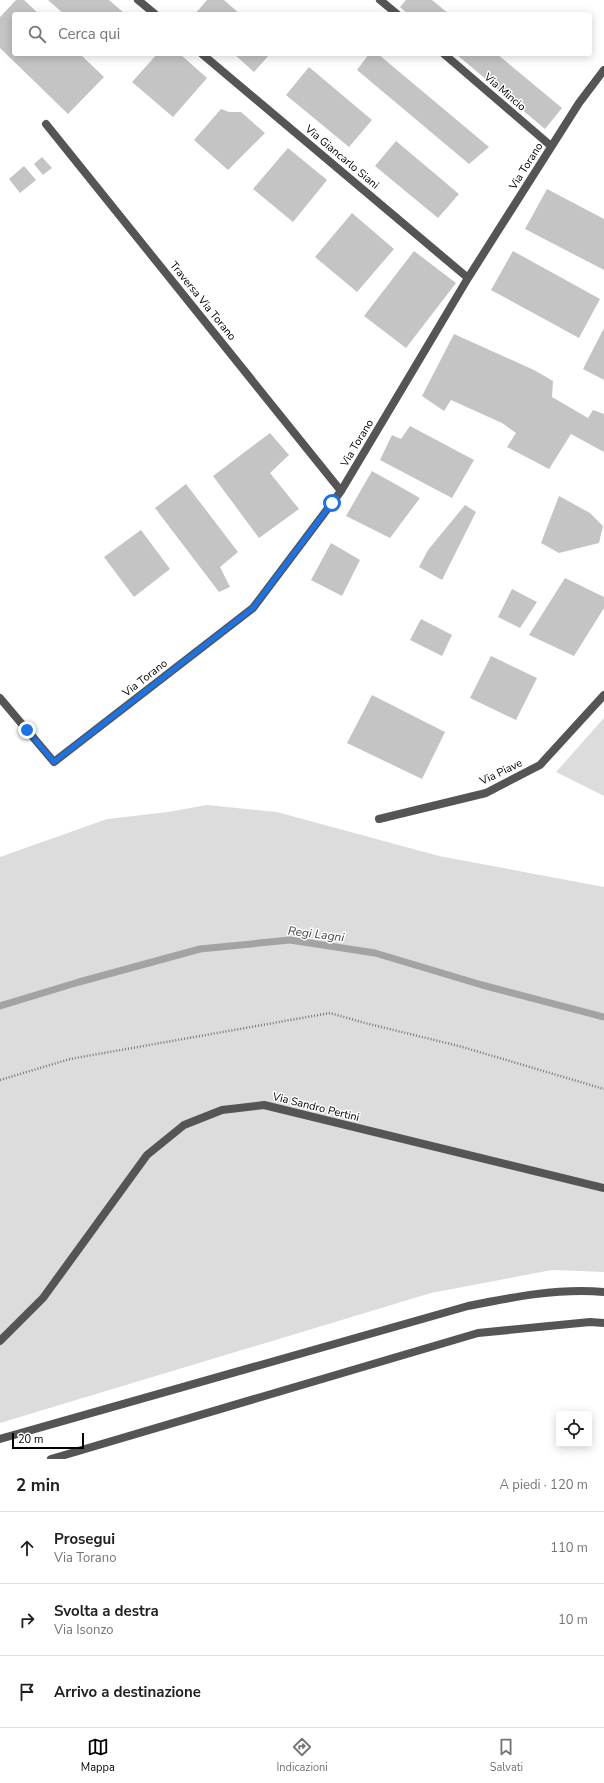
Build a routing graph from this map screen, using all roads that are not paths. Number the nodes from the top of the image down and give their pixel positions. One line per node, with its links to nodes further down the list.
1 (138, 0): 3 (street)
2 (380, 0): 4 (street)
3 (153, 12)
4 (395, 12)
5 (204, 56): 10 (street, Via Giancarlo Siani)
6 (446, 56): 9 (street, Via Mincio)
7 (604, 70): 9 (street, Via Torano)
8 (46, 124): 11 (street, Traversa Via Torano)
9 (551, 146): 10 (street, Via Torano)
10 (468, 278): 11 (street, Via Torano)
11 (341, 491): 13 (street, Via Torano)
12 (604, 695): 14 (street, Via Piave)
13 (0, 698)
14 (379, 819)
15 (604, 1188): 18 (street, Via Sandro Pertini)
16 (604, 1292): 19 (street)
17 (604, 1323): 20 (street)
18 (0, 1341)
19 (0, 1439)
20 (51, 1459)

